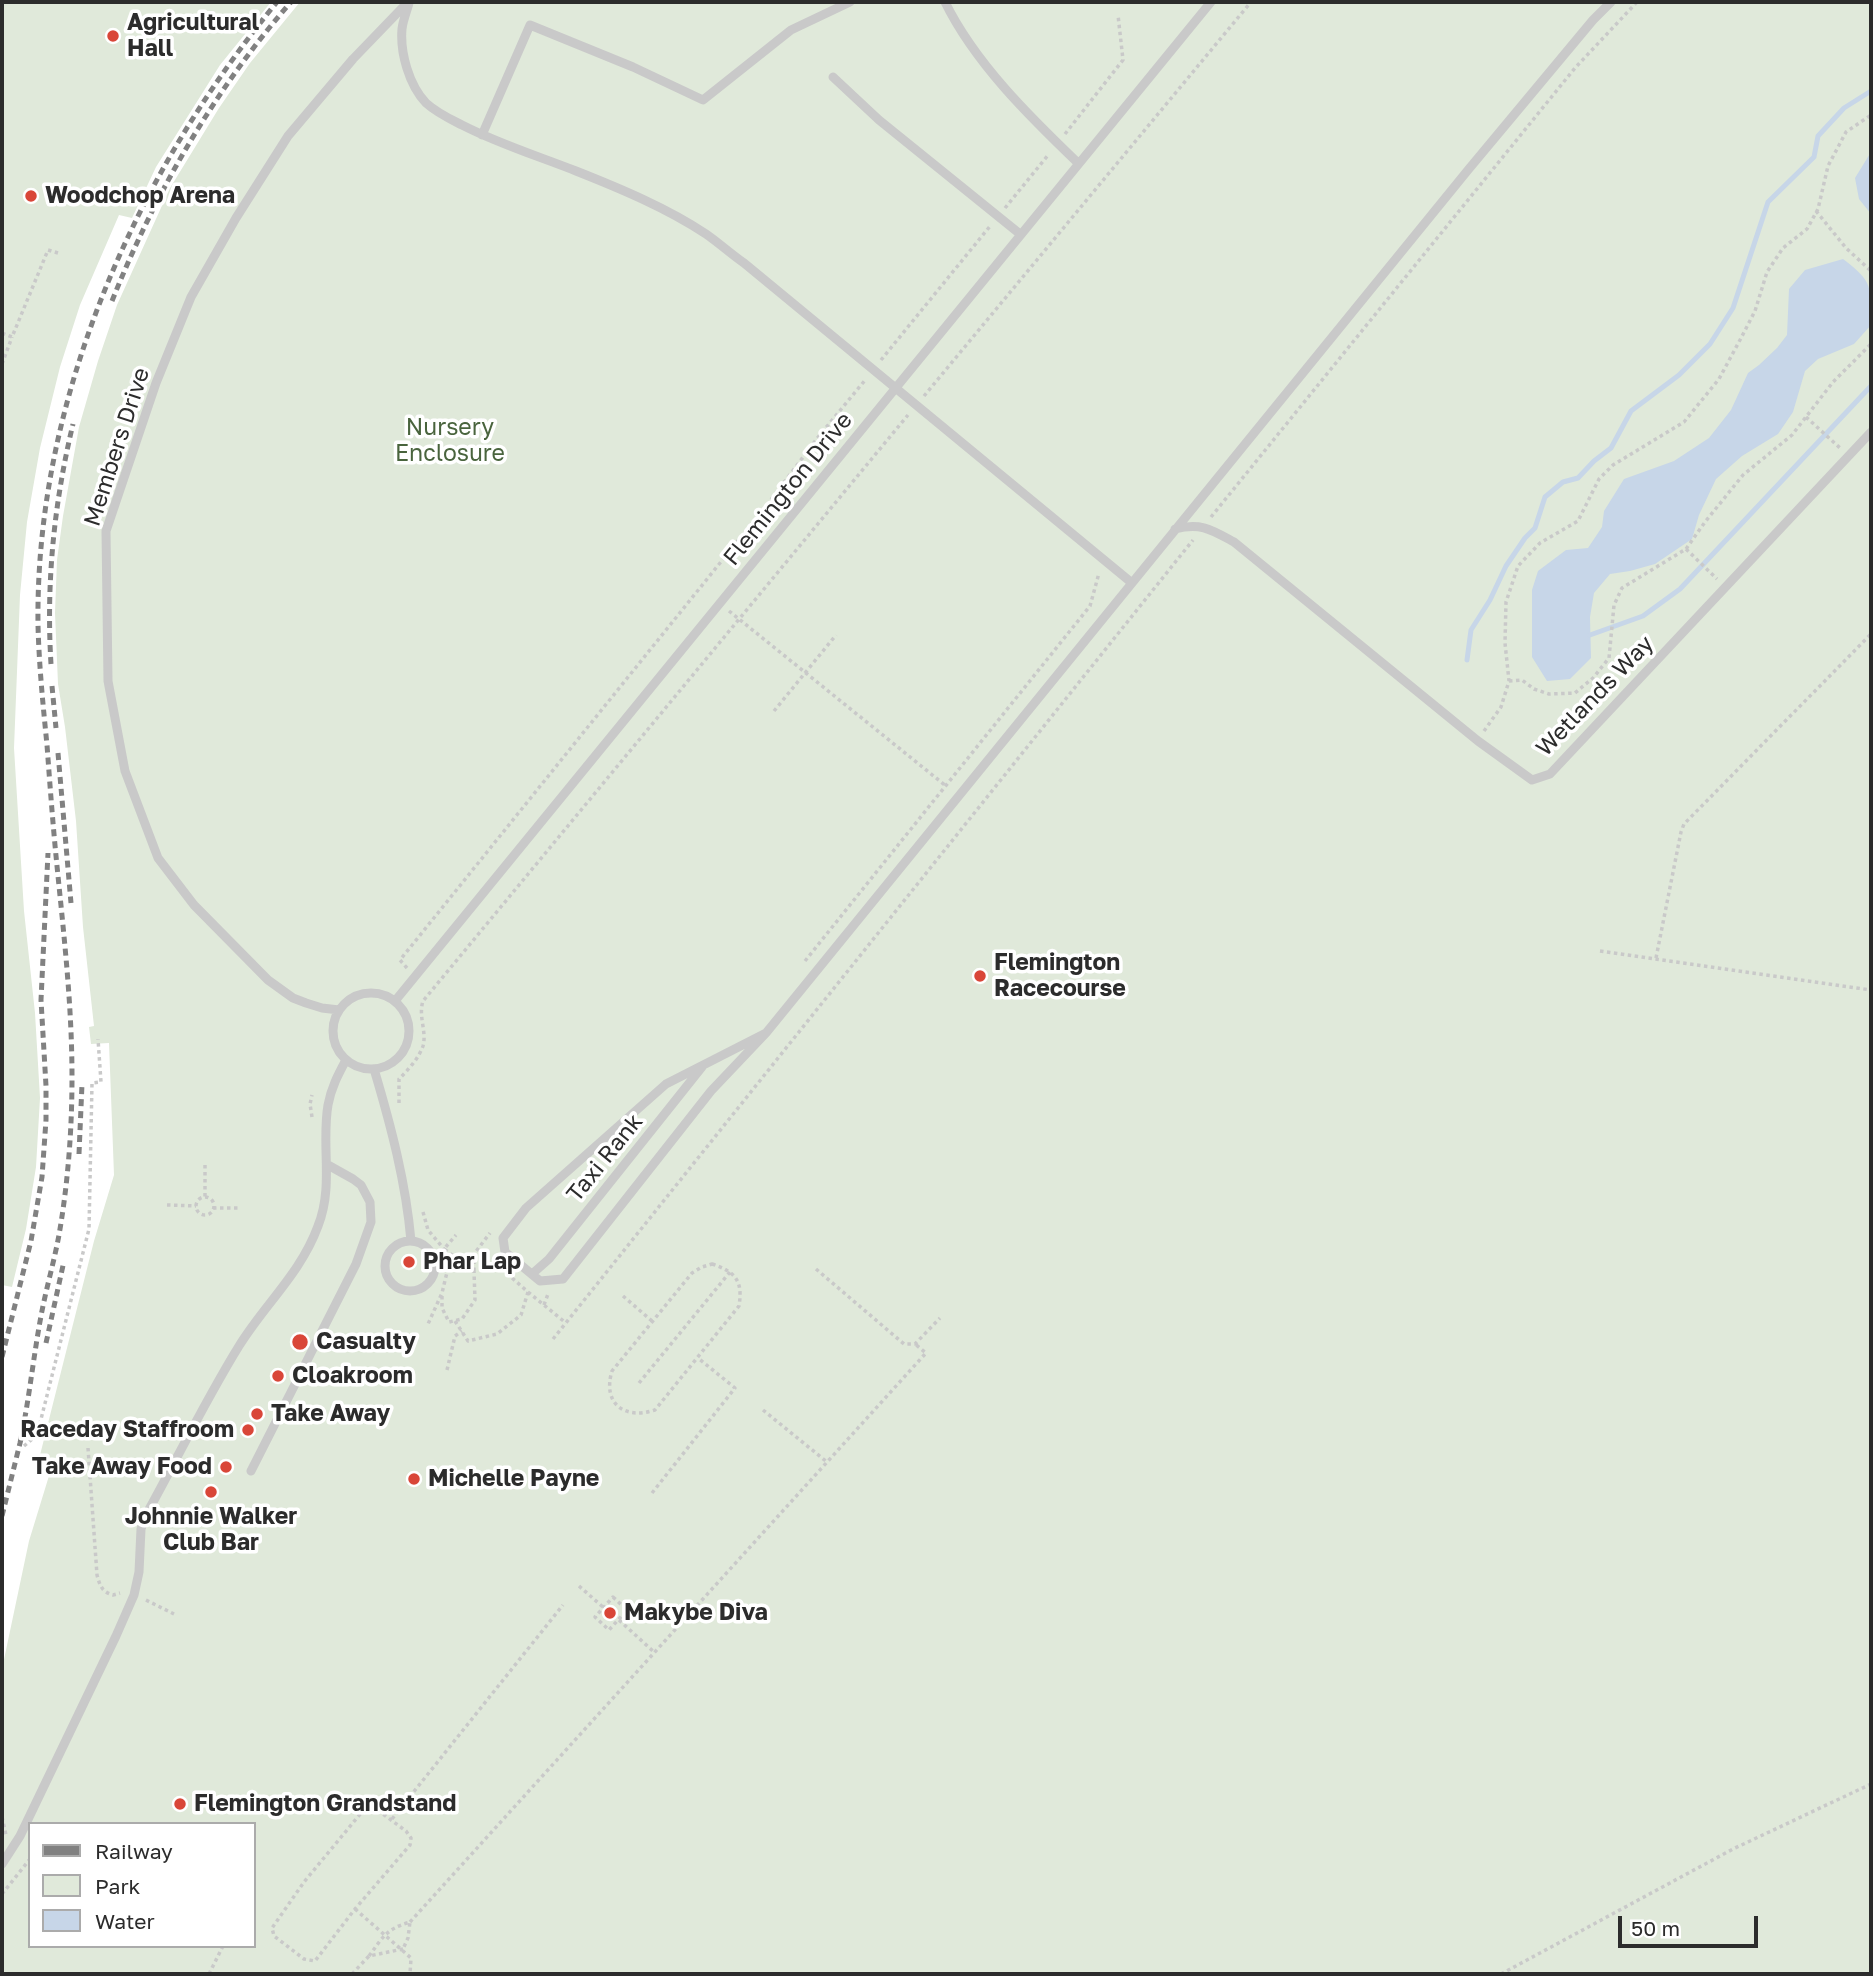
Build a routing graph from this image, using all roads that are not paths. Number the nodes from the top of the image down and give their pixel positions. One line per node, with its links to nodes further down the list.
1 (409, 2): 7 (lane); 15 (lane, Members Drive)
2 (850, 2): 7 (lane)
3 (945, 2): 8 (lane)
4 (1211, 2): 8 (lane, Flemington Drive)
5 (1611, 2): 12 (lane)
6 (833, 77): 9 (lane)
7 (482, 135): 10 (lane)
8 (1079, 163): 9 (lane, Flemington Drive)
9 (1020, 234): 10 (lane, Flemington Drive)
10 (895, 389): 13 (lane); 14 (lane, Flemington Drive)
11 (1871, 432): 12 (lane, Wetlands Way)
12 (1175, 529): 13 (lane)
13 (1132, 583): 16 (lane)
14 (395, 1001): 15 (lane); 19 (lane)
15 (339, 1010): 17 (lane)
16 (766, 1033): 18 (lane); 22 (lane)
17 (346, 1060): 19 (lane); 20 (lane)
18 (706, 1063): 22 (lane, Taxi Rank); 22 (lane)
19 (374, 1069): 21 (lane)
20 (328, 1165): 23 (lane); 24 (lane)
21 (411, 1241): 21 (lane)
22 (532, 1273)
23 (251, 1471)
24 (2, 1864)

